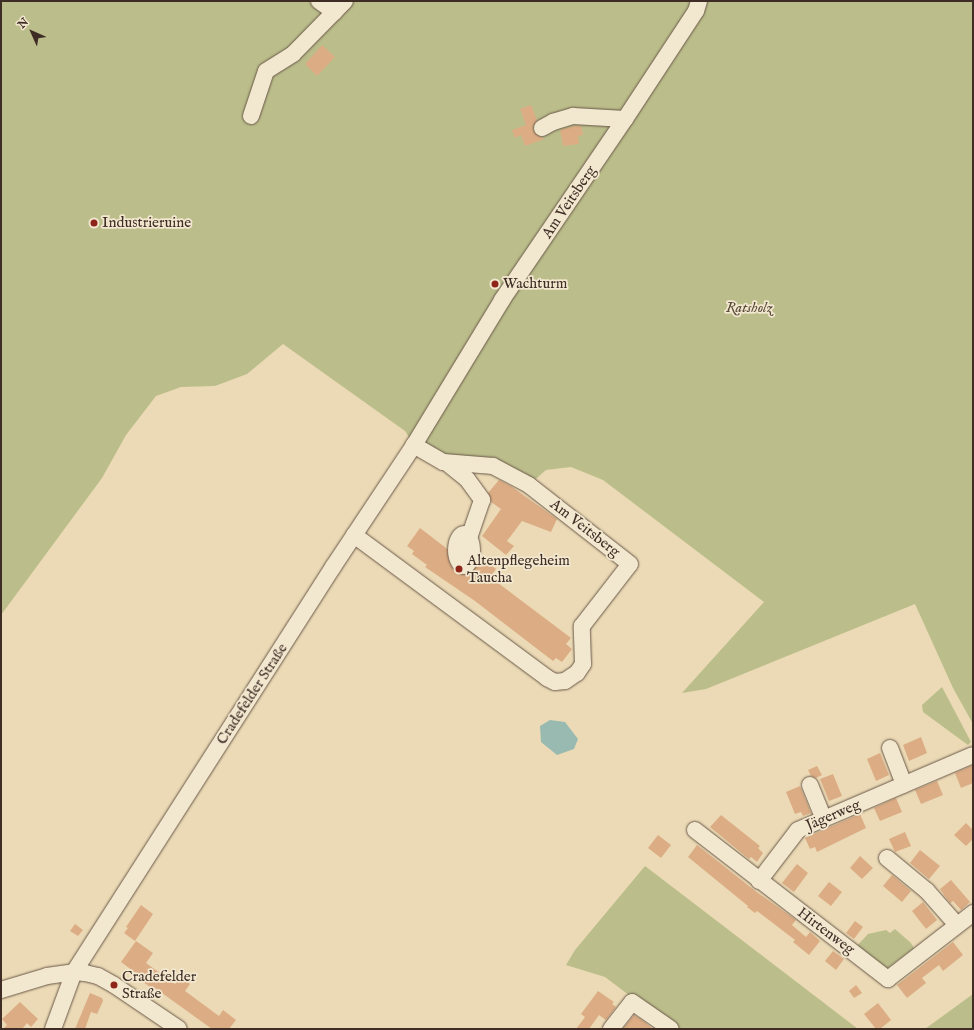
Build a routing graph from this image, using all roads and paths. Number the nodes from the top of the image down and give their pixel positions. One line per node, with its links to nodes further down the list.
1 (319, 1): 3 (street)
2 (700, 4): 5 (street, Am Veitsberg)
3 (340, 7): 4 (street)
4 (251, 116)
5 (626, 119): 6 (street); 7 (street, Am Veitsberg)
6 (542, 128)
7 (414, 445): 8 (street, Am Veitsberg); 9 (street, Am Veitsberg)
8 (448, 463): 9 (street, Am Veitsberg); 10 (street)
9 (354, 535): 11 (street, Am Veitsberg)
10 (468, 541)
11 (333, 567): 22 (street, Cradefelder Straße)
12 (890, 748): 14 (street)
13 (973, 755): 14 (street, Jägerweg)
14 (904, 784): 16 (street, Jägerweg)
15 (810, 785): 16 (street)
16 (824, 819): 19 (street, Jägerweg)
17 (695, 830): 19 (street, Hirtenweg)
18 (887, 858): 21 (street)
19 (759, 881): 21 (street, Hirtenweg)
20 (973, 913): 21 (street, Hirtenweg)
21 (958, 925)
22 (74, 972): 23 (street); 24 (street, Cradefelder Straße); 25 (street)
23 (1, 990)
24 (53, 1029)
25 (179, 1029)
26 (611, 1029): 27 (street)
27 (670, 1029)

